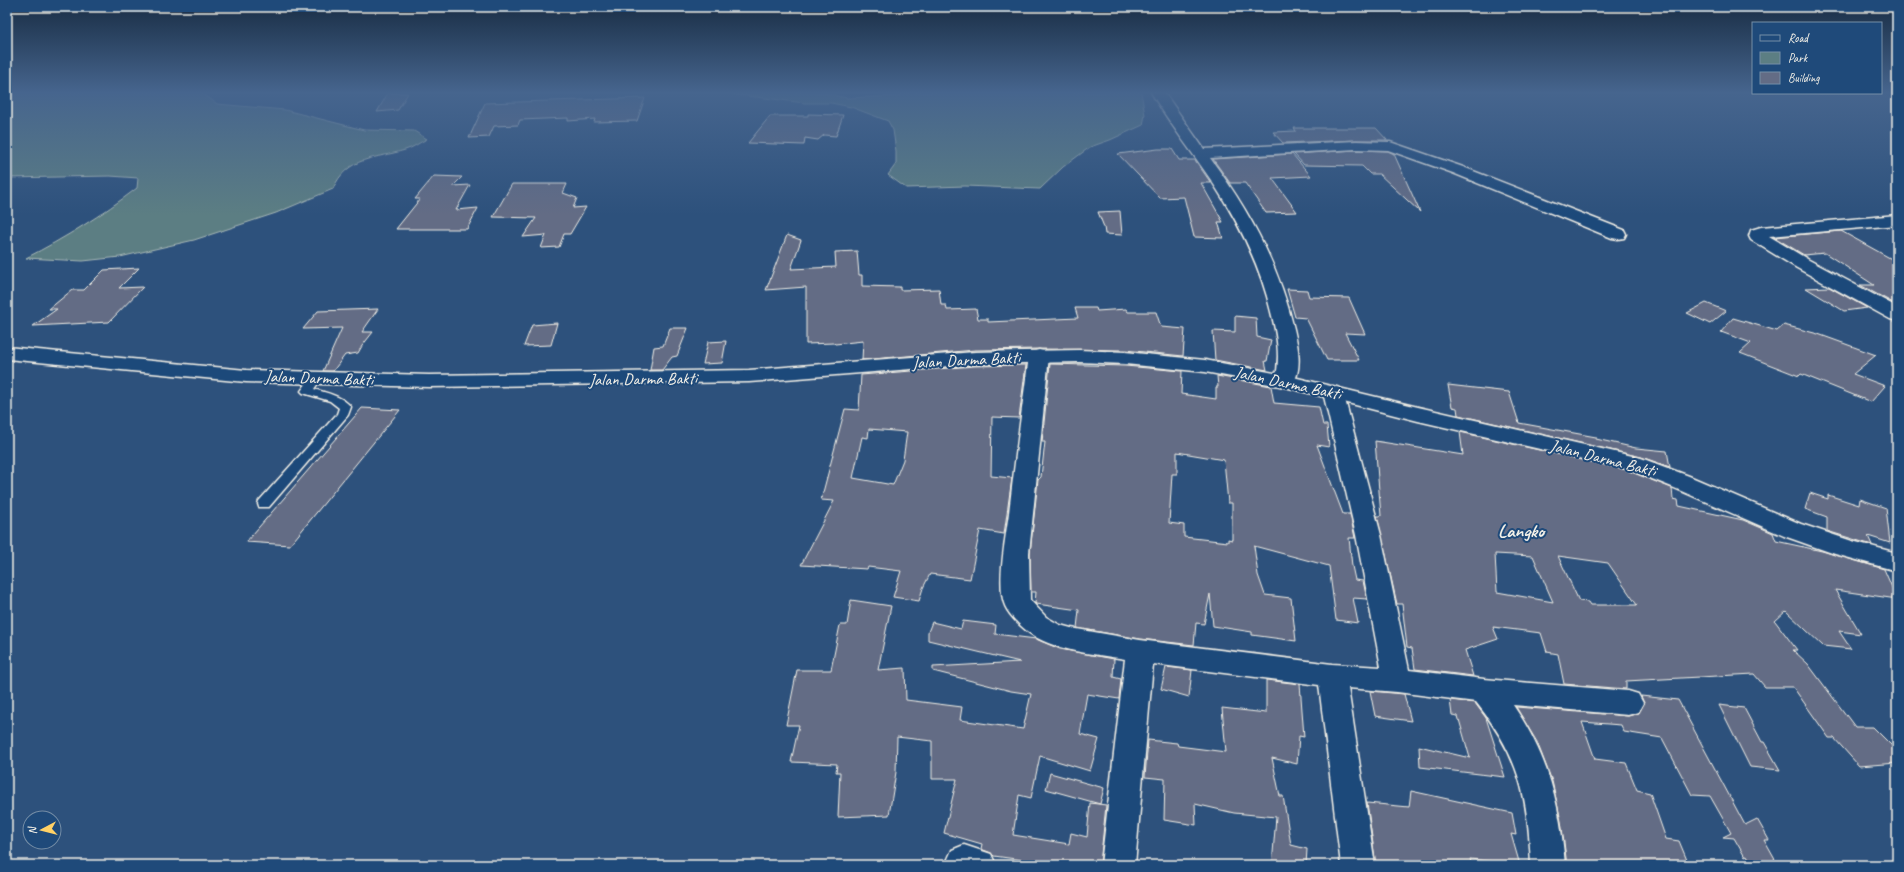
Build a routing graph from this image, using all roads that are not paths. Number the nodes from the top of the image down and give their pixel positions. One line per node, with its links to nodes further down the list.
1 (1183, 133): 2 (street)
2 (1199, 154): 4 (street); 9 (street)
3 (1897, 220): 5 (street)
4 (1618, 234)
5 (1897, 315)
6 (7, 353): 8 (street, Jalan Darma Bakti)
7 (1039, 356): 8 (street, Jalan Darma Bakti); 9 (street, Jalan Darma Bakti); 13 (street)
8 (315, 379): 11 (lane)
9 (1285, 381): 10 (street, Jalan Darma Bakti)
10 (1333, 392): 12 (street, Jalan Darma Bakti); 15 (street)
11 (264, 504)
12 (1897, 562)
13 (1140, 650): 14 (street); 18 (street)
14 (1332, 675): 15 (street); 19 (street)
15 (1398, 680): 16 (street)
16 (1484, 691): 17 (street); 20 (street)
17 (1628, 703)
18 (1118, 865)
19 (1358, 865)
20 (1548, 865)

